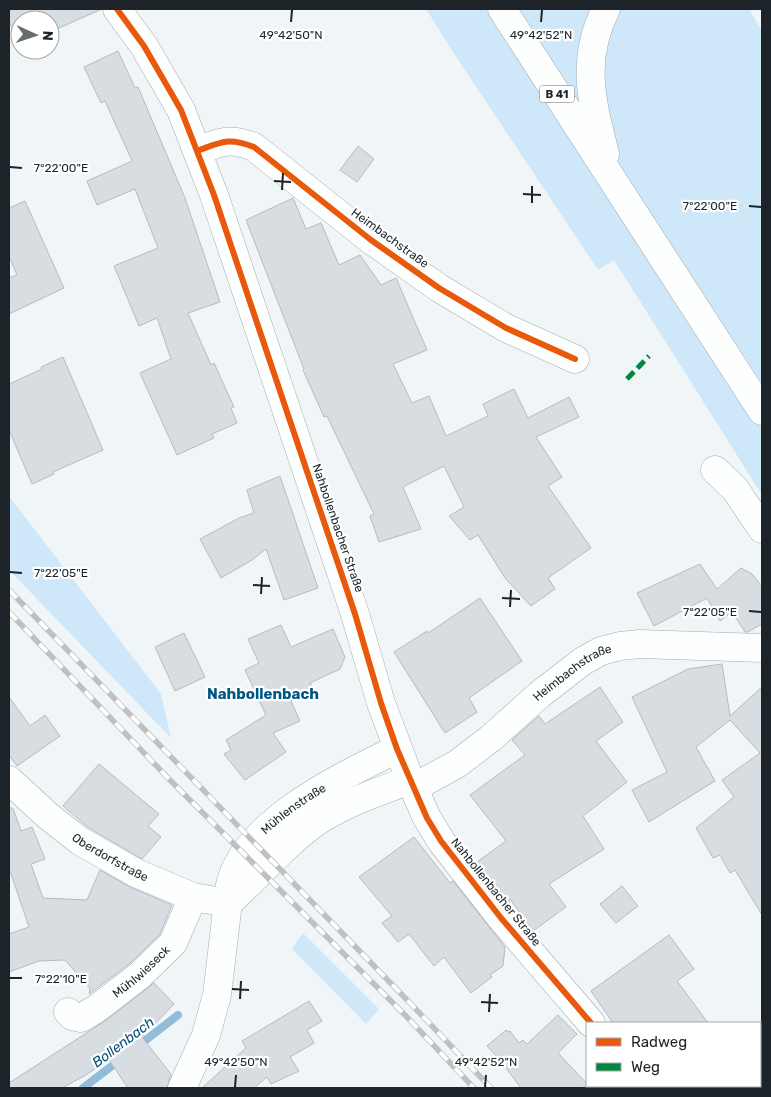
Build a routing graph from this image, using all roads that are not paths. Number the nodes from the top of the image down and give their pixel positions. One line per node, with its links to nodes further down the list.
1 (117, 9): 4 (street, Nahbollenbacher Straße)
2 (502, 9): 5 (street, B 41)
3 (606, 9): 5 (street)
4 (198, 151): 6 (street, Heimbachstraße); 11 (street, Nahbollenbacher Straße)
5 (612, 180): 7 (street, B 41)
6 (575, 359)
7 (762, 411)
8 (715, 470): 9 (street)
9 (762, 529)
10 (762, 648): 13 (street, Heimbachstraße)
11 (397, 749): 13 (street, Nahbollenbacher Straße); 15 (street, Mühlenstraße)
12 (9, 780): 14 (street, Oberdorfstraße)
13 (412, 784): 15 (street, Mühlenstraße); 17 (street, Nahbollenbacher Straße)
14 (193, 897): 15 (street, Oberdorfstraße); 16 (street, Mühlwieseck)
15 (228, 903): 18 (street, Mühlenstraße)
16 (68, 1012)
17 (590, 1022)
18 (182, 1088)

